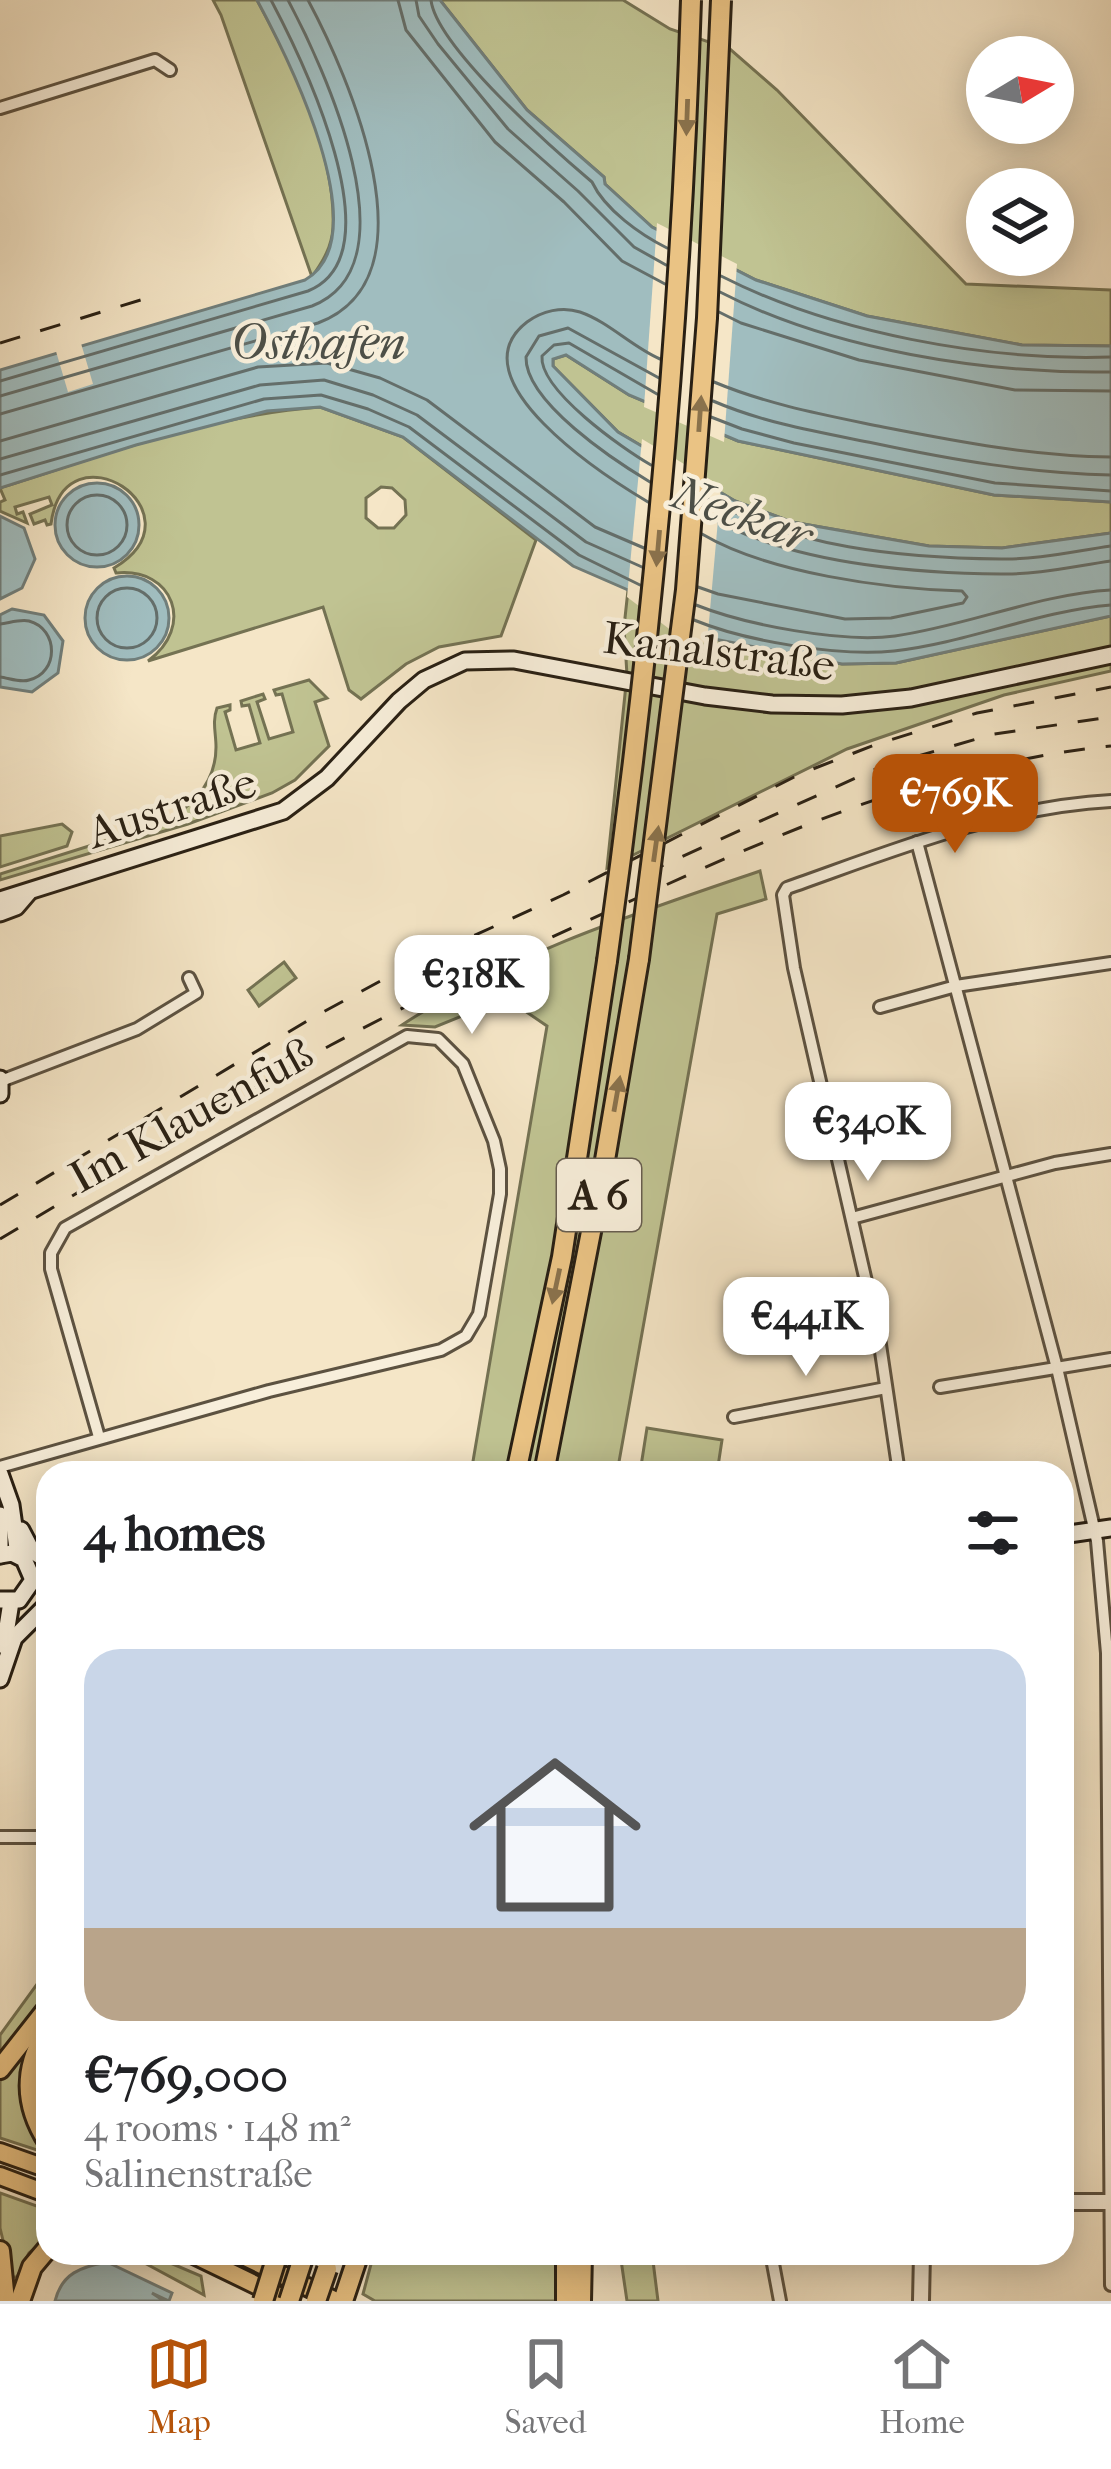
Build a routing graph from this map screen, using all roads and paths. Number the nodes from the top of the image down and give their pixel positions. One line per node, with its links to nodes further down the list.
1 (691, 0): 27 (highway, A 6, one-way to 27, bridge)
2 (721, 0): 28 (highway, A 6, one-way to 2, bridge)
3 (170, 70): 4 (street)
4 (0, 108)
5 (1111, 655): 6 (main road, Kanalstraße)
6 (399, 701): 9 (main road, Austraße)
7 (1111, 801): 8 (street)
8 (917, 842): 14 (street); 20 (street)
9 (30, 891): 10 (main road, Austraße); 11 (main road)
10 (0, 900)
11 (0, 913)
12 (1111, 963): 14 (street)
13 (189, 978): 16 (street)
14 (956, 986): 15 (street); 19 (street)
15 (880, 1007)
16 (0, 1080): 17 (main road)
17 (0, 1094)
18 (1111, 1154): 19 (street)
19 (1006, 1177): 20 (street); 22 (street)
20 (852, 1218): 24 (street)
21 (1111, 1359): 22 (street)
22 (1057, 1368): 23 (street); 32 (street)
23 (940, 1387)
24 (886, 1388): 25 (street); 29 (street)
25 (734, 1417)
26 (99, 1437): 26 (street, Im Klauenfuß); 30 (street, Im Klauenfuß)
27 (520, 1461)
28 (549, 1461)
29 (897, 1461)
30 (0, 1470): 31 (main road)
31 (6, 1510): 33 (main road); 34 (main road); 35 (main road)
32 (1103, 1530): 41 (street)
33 (36, 1554)
34 (0, 1555): 35 (main road)
35 (18, 1555): 36 (main road)
36 (36, 1575)
37 (36, 1582): 38 (main road)
38 (6, 1601): 40 (main road)
39 (36, 1614): 40 (main road)
40 (0, 1676)
41 (1110, 1734): 44 (street)
42 (0, 1837): 43 (street)
43 (36, 1837)
44 (1109, 2017): 54 (street)
45 (36, 2023): 47 (highway)
46 (36, 2054): 48 (highway)
47 (0, 2069)
48 (36, 2119)
49 (0, 2152): 50 (highway)
50 (36, 2165)
51 (0, 2176): 52 (highway)
52 (36, 2190)
53 (1074, 2202): 54 (street)
54 (1111, 2202): 67 (street)
55 (0, 2252): 68 (highway)
56 (36, 2262): 69 (highway)
57 (215, 2265): 71 (highway)
58 (263, 2265): 73 (highway)
59 (274, 2265): 70 (highway, bridge)
60 (301, 2265): 71 (highway, bridge)
61 (328, 2265): 72 (highway, bridge)
62 (355, 2265): 73 (highway)
63 (566, 2265): 74 (highway)
64 (582, 2265): 75 (highway)
65 (773, 2265): 76 (street)
66 (922, 2265): 77 (street)
67 (1111, 2284)
68 (5, 2301)
69 (20, 2301)
70 (262, 2301)
71 (289, 2301)
72 (316, 2301)
73 (340, 2301)
74 (566, 2301)
75 (581, 2301)
76 (780, 2301)
77 (921, 2301)

